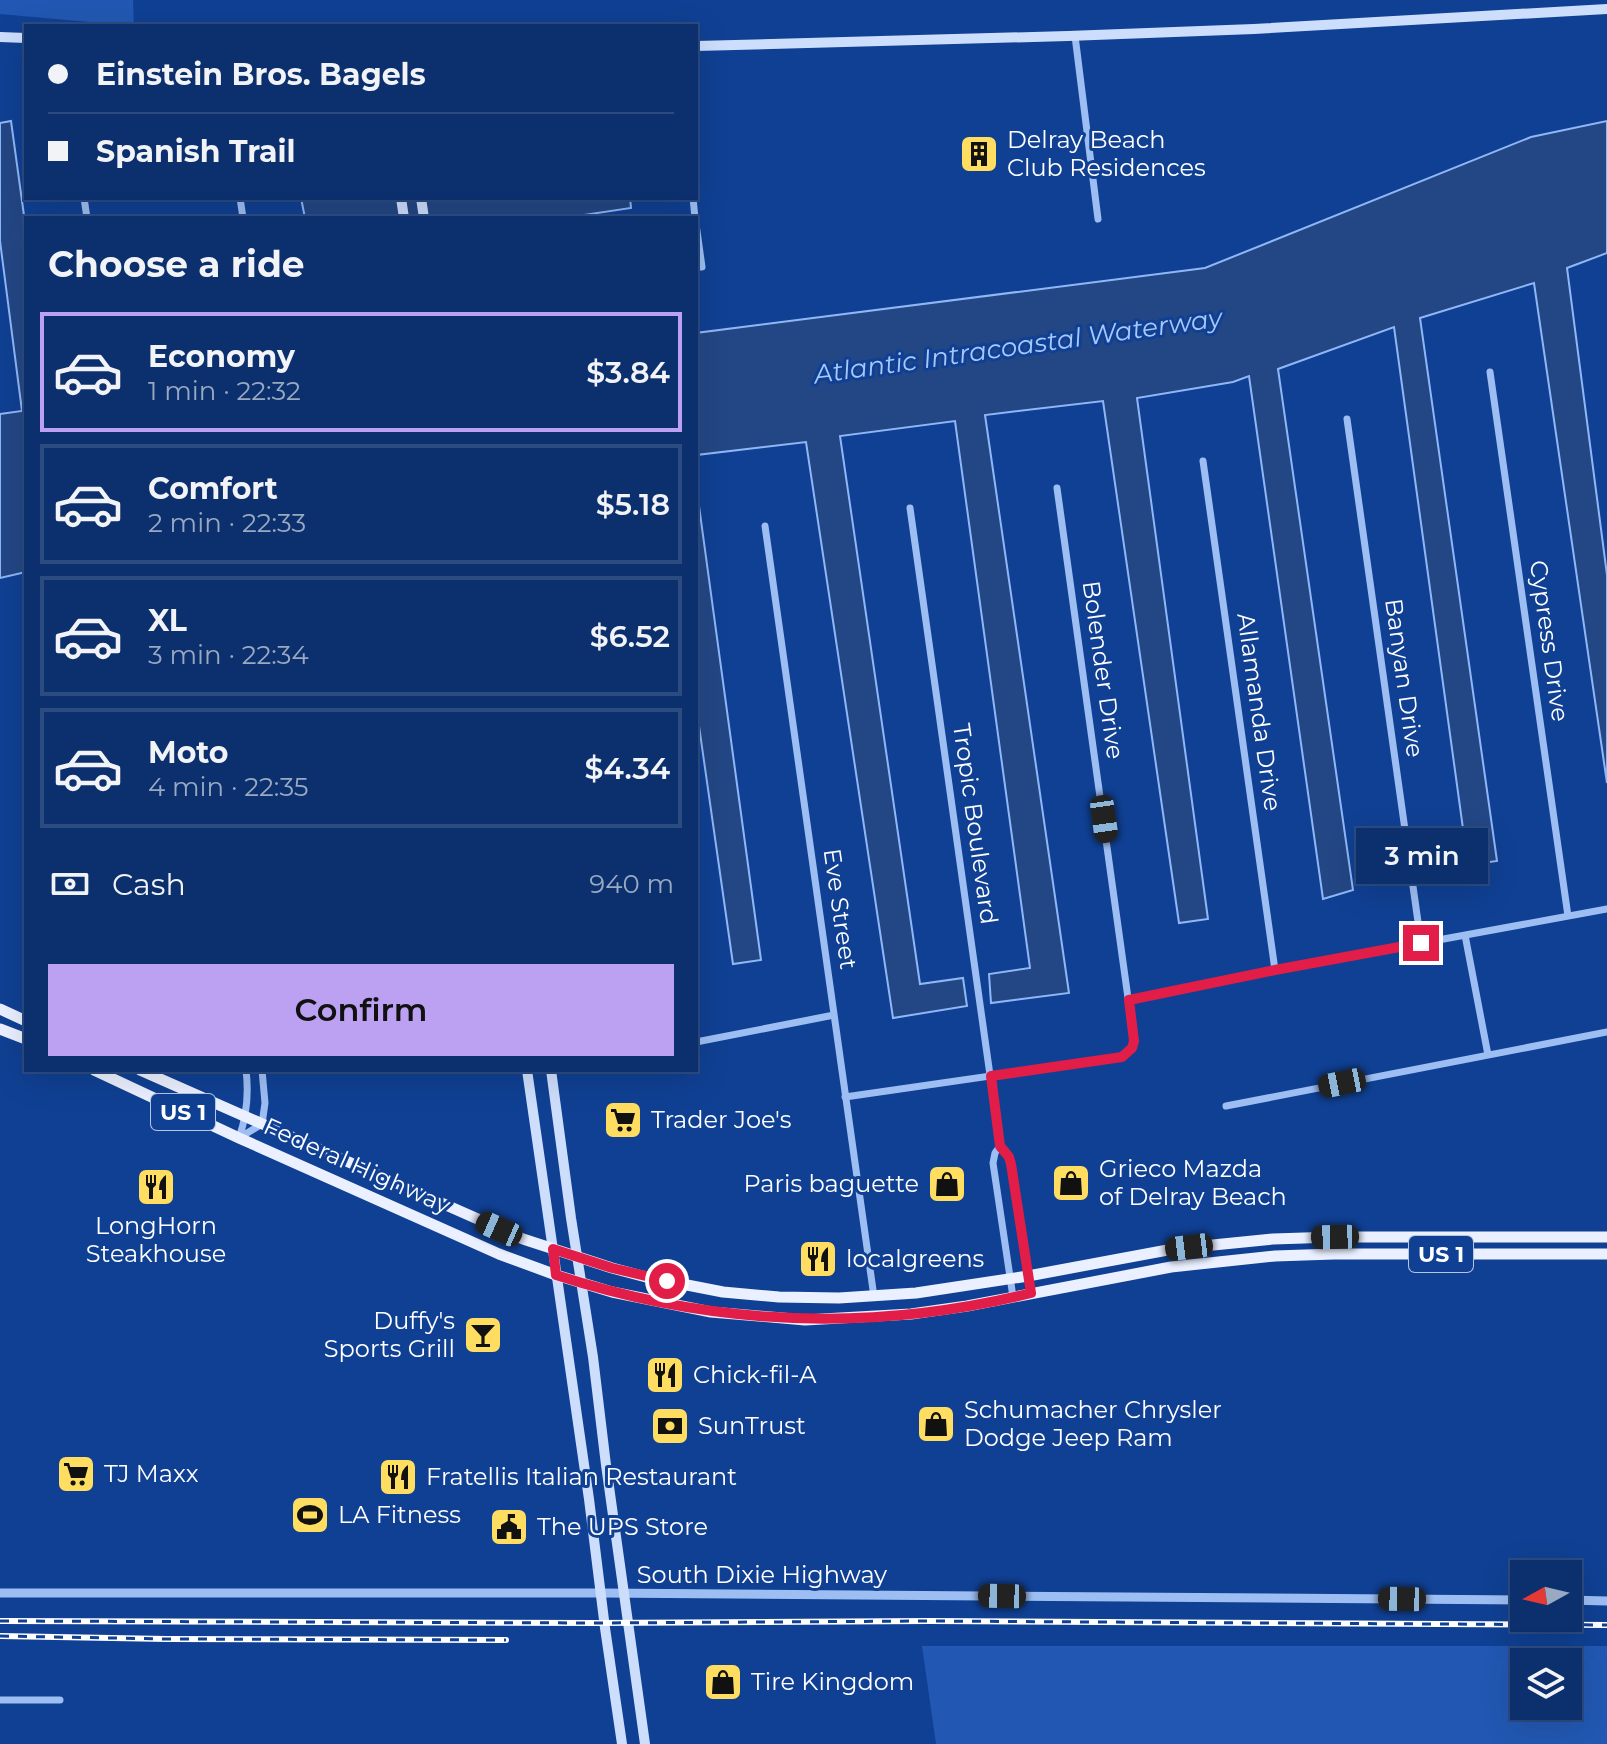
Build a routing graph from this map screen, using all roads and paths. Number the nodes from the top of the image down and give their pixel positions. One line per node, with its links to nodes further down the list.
1 (1607, 9): 2 (main road)
2 (1075, 36): 5 (main road); 6 (street)
3 (0, 37): 4 (main road)
4 (24, 38)
5 (698, 46)
6 (1098, 219)
7 (698, 236): 8 (street)
8 (698, 267)
9 (1490, 372): 16 (street, Cypress Drive)
10 (1347, 419): 18 (street, Banyan Drive)
11 (1203, 461): 19 (street, Allamanda Drive)
12 (1057, 488): 20 (street, Bolender Drive)
13 (910, 508): 36 (street, Tropic Boulevard)
14 (765, 526): 22 (street, Eve Street)
15 (1607, 909): 16 (street)
16 (1568, 916): 17 (street)
17 (1465, 935): 18 (street); 29 (street)
18 (1421, 943): 19 (street)
19 (1275, 970): 20 (street)
20 (1129, 1000): 36 (street, Bolender Drive)
21 (0, 1009): 23 (main road)
22 (834, 1015): 28 (street); 37 (street, Eve Street)
23 (22, 1019): 24 (main road)
24 (0, 1023)
25 (0, 1029): 27 (main road)
26 (1607, 1032): 29 (street)
27 (24, 1038)
28 (698, 1042)
29 (1488, 1055): 38 (street)
30 (98, 1072): 41 (main road, Federal Highway / US 1)
31 (145, 1072): 39 (main road, Federal Highway / US 1)
32 (246, 1072): 39 (street)
33 (262, 1072): 40 (street)
34 (527, 1072): 45 (main road)
35 (551, 1072): 47 (main road)
36 (991, 1076): 37 (street, Bolender Drive); 42 (street, Tropic Boulevard)
37 (845, 1097): 54 (street, Eve Street)
38 (1226, 1106)
39 (246, 1117): 40 (main road, Federal Highway / US 1); 41 (street)
40 (262, 1124): 41 (street); 45 (main road, Federal Highway / US 1)
41 (239, 1138): 49 (main road, Federal Highway / US 1)
42 (1000, 1146): 50 (street, Tropic Boulevard); 51 (street, Tropic Boulevard)
43 (1607, 1237): 44 (main road, Federal Highway / US 1)
44 (1243, 1242): 48 (main road); 50 (main road, Federal Highway / US 1)
45 (553, 1249): 47 (main road, Federal Highway / US 1); 49 (main road)
46 (1607, 1254): 48 (main road, Federal Highway / US 1)
47 (577, 1257): 52 (main road); 54 (main road, Federal Highway / US 1)
48 (1228, 1260): 53 (main road, Federal Highway / US 1)
49 (556, 1275): 52 (main road, Federal Highway / US 1); 56 (main road)
50 (1028, 1276): 51 (main road, Federal Highway / US 1); 53 (street, Tropic Boulevard)
51 (1010, 1279): 54 (main road, Federal Highway / US 1); 55 (street, Tropic Boulevard)
52 (582, 1283): 55 (main road, Federal Highway / US 1); 57 (main road)
53 (1031, 1293): 55 (main road, Federal Highway / US 1)
54 (874, 1297)
55 (1013, 1297)
56 (581, 1445): 57 (main road); 59 (main road)
57 (606, 1465): 60 (main road)
58 (0, 1593): 59 (street, South Dixie Highway)
59 (602, 1593): 60 (street, South Dixie Highway); 66 (main road)
60 (623, 1594): 61 (street, South Dixie Highway); 67 (main road)
61 (1510, 1600)
62 (1582, 1600): 63 (street)
63 (1607, 1601)
64 (0, 1700): 65 (street)
65 (60, 1700)
66 (622, 1744)
67 (645, 1744)

